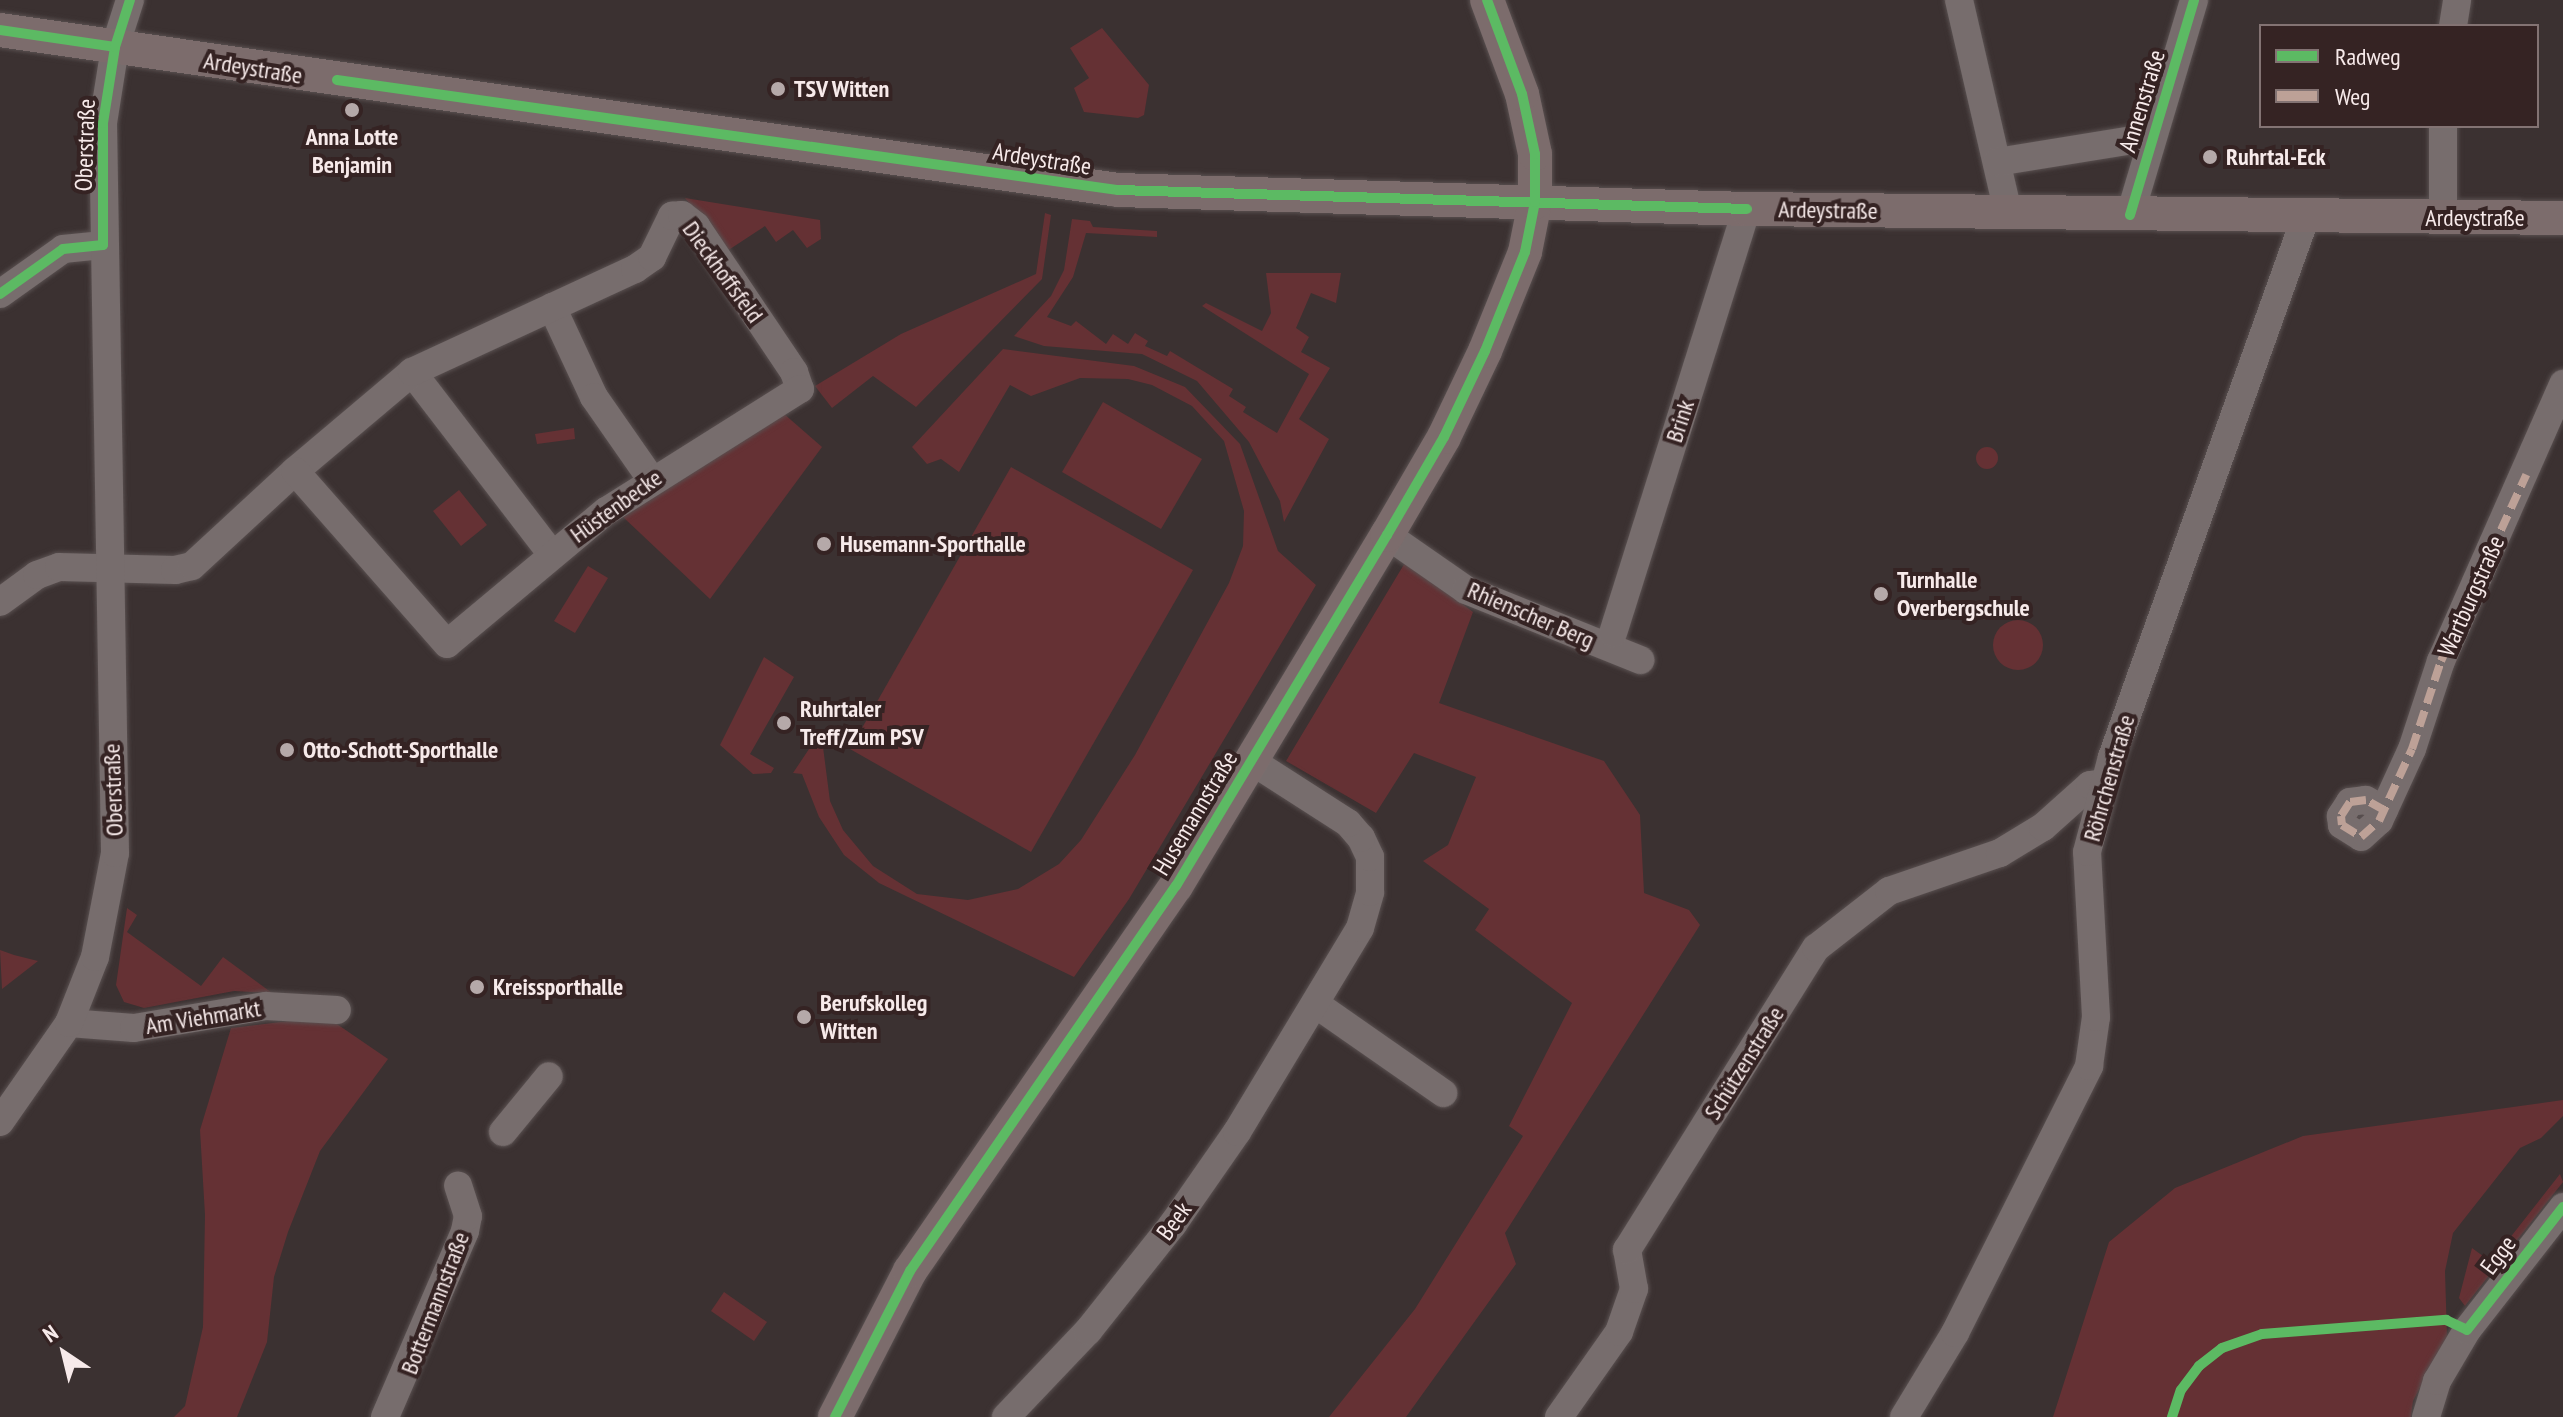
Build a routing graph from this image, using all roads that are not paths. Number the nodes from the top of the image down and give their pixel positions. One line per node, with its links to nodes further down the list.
1 (130, 0): 8 (street, Oberstraße)
2 (1487, 0): 12 (main road, Husemannstraße)
3 (1959, 0): 11 (street)
4 (2194, 0): 10 (street, Annenstraße)
5 (2457, 0): 6 (street)
6 (2453, 24)
7 (0, 30): 8 (main road, Ardeystraße)
8 (115, 47): 12 (main road, Ardeystraße); 19 (street, Oberstraße)
9 (2443, 128): 16 (street)
10 (2152, 137): 11 (street, Annenstraße); 15 (street, Annenstraße)
11 (1997, 162): 14 (street)
12 (1535, 202): 13 (main road, Ardeystraße); 27 (main road, Husemannstraße)
13 (1747, 209): 14 (main road, Ardeystraße); 31 (street, Brink)
14 (2008, 213): 15 (main road, Ardeystraße)
15 (2130, 215): 18 (main road, Ardeystraße)
16 (2443, 218): 17 (main road, Ardeystraße); 18 (main road, Ardeystraße)
17 (2563, 218)
18 (2305, 219): 34 (street, Röhrchenstraße)
19 (103, 245): 20 (street); 29 (street, Oberstraße)
20 (0, 294)
21 (552, 307): 22 (street, Dieckhoffsfeld); 24 (street, Dieckhoffsfeld); 26 (street)
22 (412, 372): 25 (street, Dieckhoffsfeld); 28 (street)
23 (2563, 384): 35 (street, Wartburgstraße)
24 (800, 389): 26 (street, Hüstenbecke)
25 (295, 471): 28 (street, Hüstenbecke); 29 (street, Dieckhoffsfeld)
26 (651, 479): 28 (street, Hüstenbecke)
27 (1387, 535): 32 (street, Rhienscher Berg); 33 (main road, Husemannstraße)
28 (551, 553)
29 (108, 569): 30 (street, Dieckhoffsfeld); 40 (street, Oberstraße)
30 (0, 602)
31 (1613, 633)
32 (1640, 660)
33 (1250, 760): 38 (street, Beek); 48 (main road, Husemannstraße)
34 (2105, 783): 36 (street, Schützenstraße); 37 (street, Röhrchenstraße)
35 (2384, 810)
36 (2055, 818): 37 (street); 50 (street, Schützenstraße)
37 (2087, 852): 51 (street, Röhrchenstraße)
38 (1317, 1005): 42 (street); 49 (street, Beek)
39 (337, 1010): 40 (street, Am Viehmarkt)
40 (69, 1023): 43 (street, Oberstraße)
41 (549, 1076): 44 (street)
42 (1443, 1093)
43 (0, 1122)
44 (503, 1132)
45 (458, 1186): 47 (street, Bottermannstraße)
46 (2563, 1207): 52 (street, Egge)
47 (385, 1417)
48 (835, 1417)
49 (1006, 1417)
50 (1559, 1417)
51 (1904, 1417)
52 (2426, 1417)

